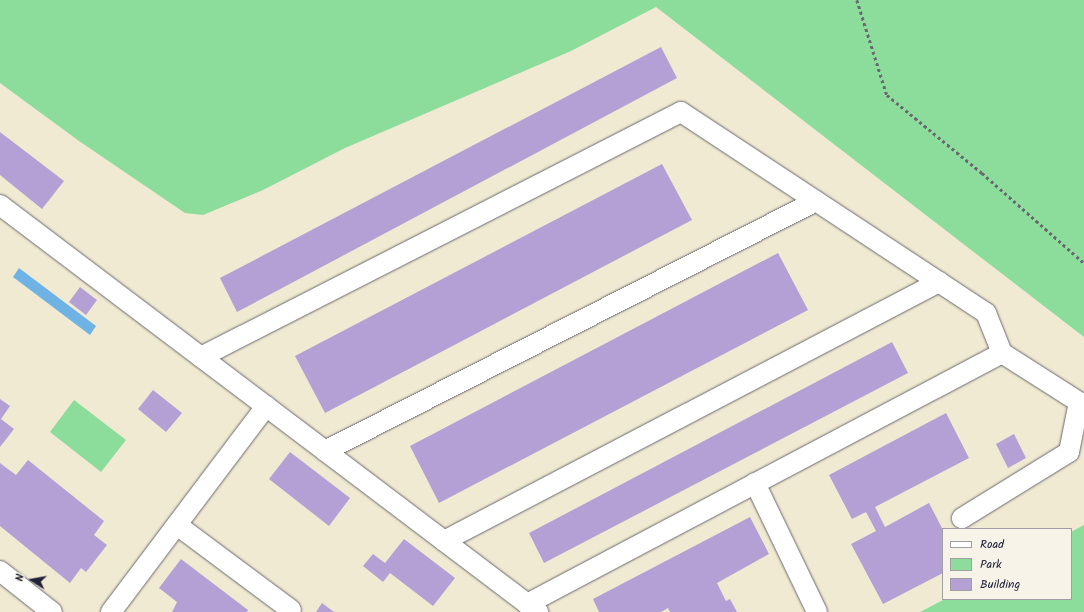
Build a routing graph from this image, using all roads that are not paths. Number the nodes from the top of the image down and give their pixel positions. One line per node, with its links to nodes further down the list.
1 (816, 201): 3 (lane); 5 (lane); 7 (lane)
2 (0, 205): 5 (lane)
3 (939, 282): 4 (lane); 11 (lane)
4 (1002, 352): 8 (lane); 9 (lane)
5 (201, 357): 6 (lane)
6 (266, 406): 7 (lane); 10 (lane)
7 (325, 451): 11 (lane)
8 (756, 483): 13 (lane); 17 (lane)
9 (962, 518)
10 (177, 525): 14 (lane); 16 (lane)
11 (444, 541): 13 (lane)
12 (0, 571): 15 (lane)
13 (532, 608)
14 (291, 610)
15 (52, 612)
16 (111, 612)
17 (817, 612)

